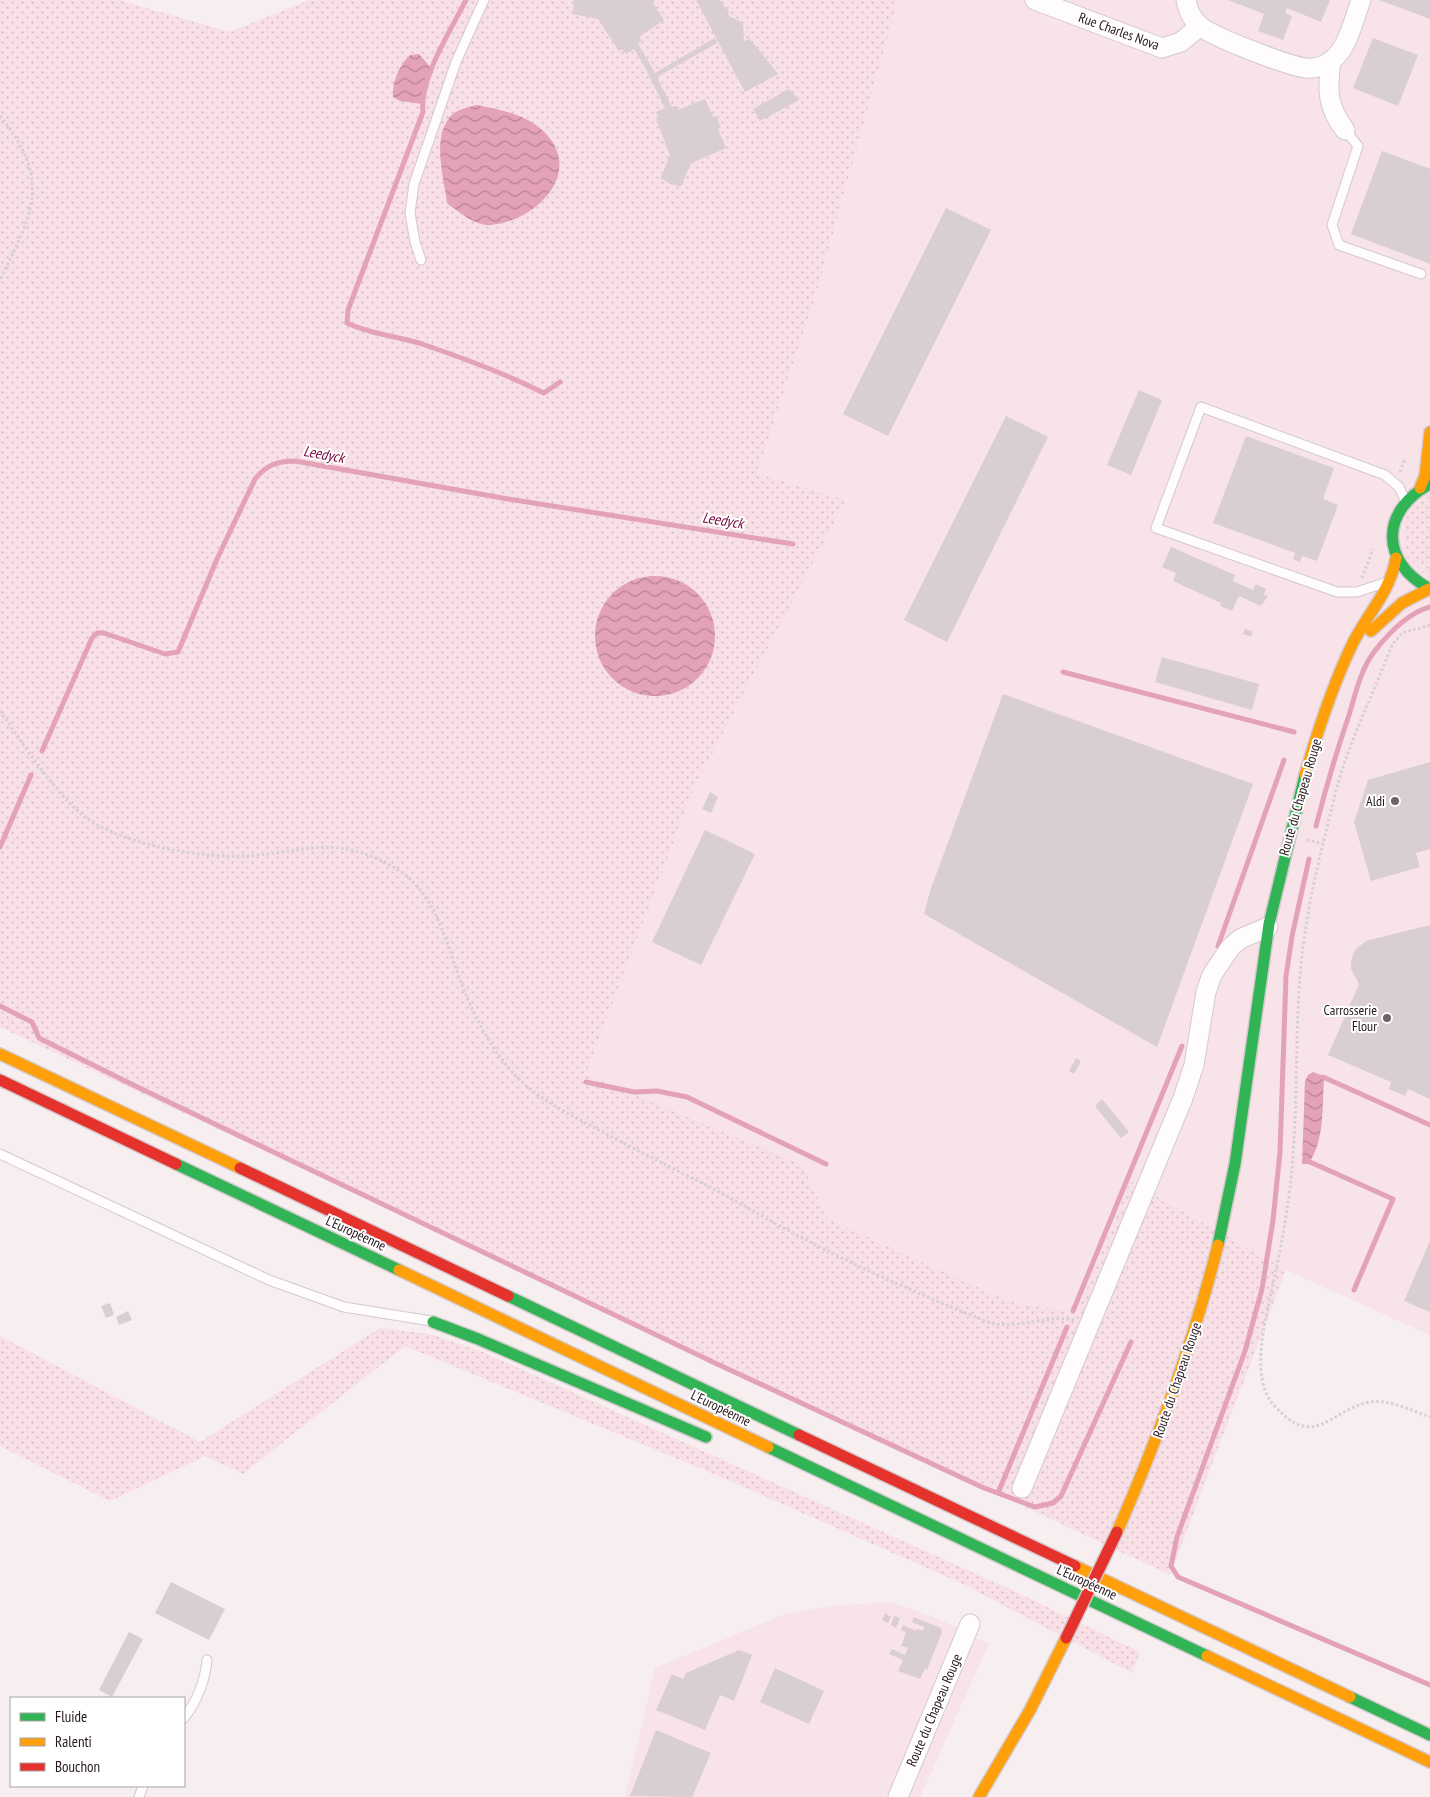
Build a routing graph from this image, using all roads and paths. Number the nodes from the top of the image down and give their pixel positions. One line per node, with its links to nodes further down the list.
1 (484, 0): 9 (lane)
2 (1035, 0): 5 (street, Rue Charles Nova)
3 (1186, 0): 5 (street)
4 (1360, 0): 6 (street)
5 (1200, 26): 6 (street)
6 (1332, 60): 8 (street)
7 (0, 116): 11 (path)
8 (1345, 130): 10 (lane)
9 (421, 260)
10 (1421, 274)
11 (0, 280)
12 (1430, 432): 13 (main road)
13 (1425, 486): 14 (main road)
14 (1405, 501): 15 (main road); 16 (lane)
15 (1396, 558): 16 (main road, Route du Chapeau Rouge); 17 (main road)
16 (1393, 578): 19 (main road, Route du Chapeau Rouge)
17 (1430, 589): 19 (main road, Route du Chapeau Rouge)
18 (1430, 625): 27 (path)
19 (1342, 670): 21 (main road, Route du Chapeau Rouge)
20 (0, 711): 26 (path)
21 (1268, 927): 26 (street); 38 (main road, Route du Chapeau Rouge, bridge)
22 (0, 1054): 35 (main road, L'Européenne)
23 (0, 1080): 31 (main road, L'Européenne)
24 (0, 1154): 25 (lane)
25 (433, 1322): 28 (main road)
26 (1088, 1326): 29 (street)
27 (1430, 1417)
28 (713, 1440)
29 (1022, 1488)
30 (873, 1510): 31 (main road)
31 (1132, 1620): 36 (main road, L'Européenne)
32 (970, 1624): 37 (street, Route du Chapeau Rouge)
33 (207, 1660): 34 (lane)
34 (185, 1716)
35 (1430, 1735)
36 (1430, 1762)
37 (898, 1797)
38 (979, 1797)

